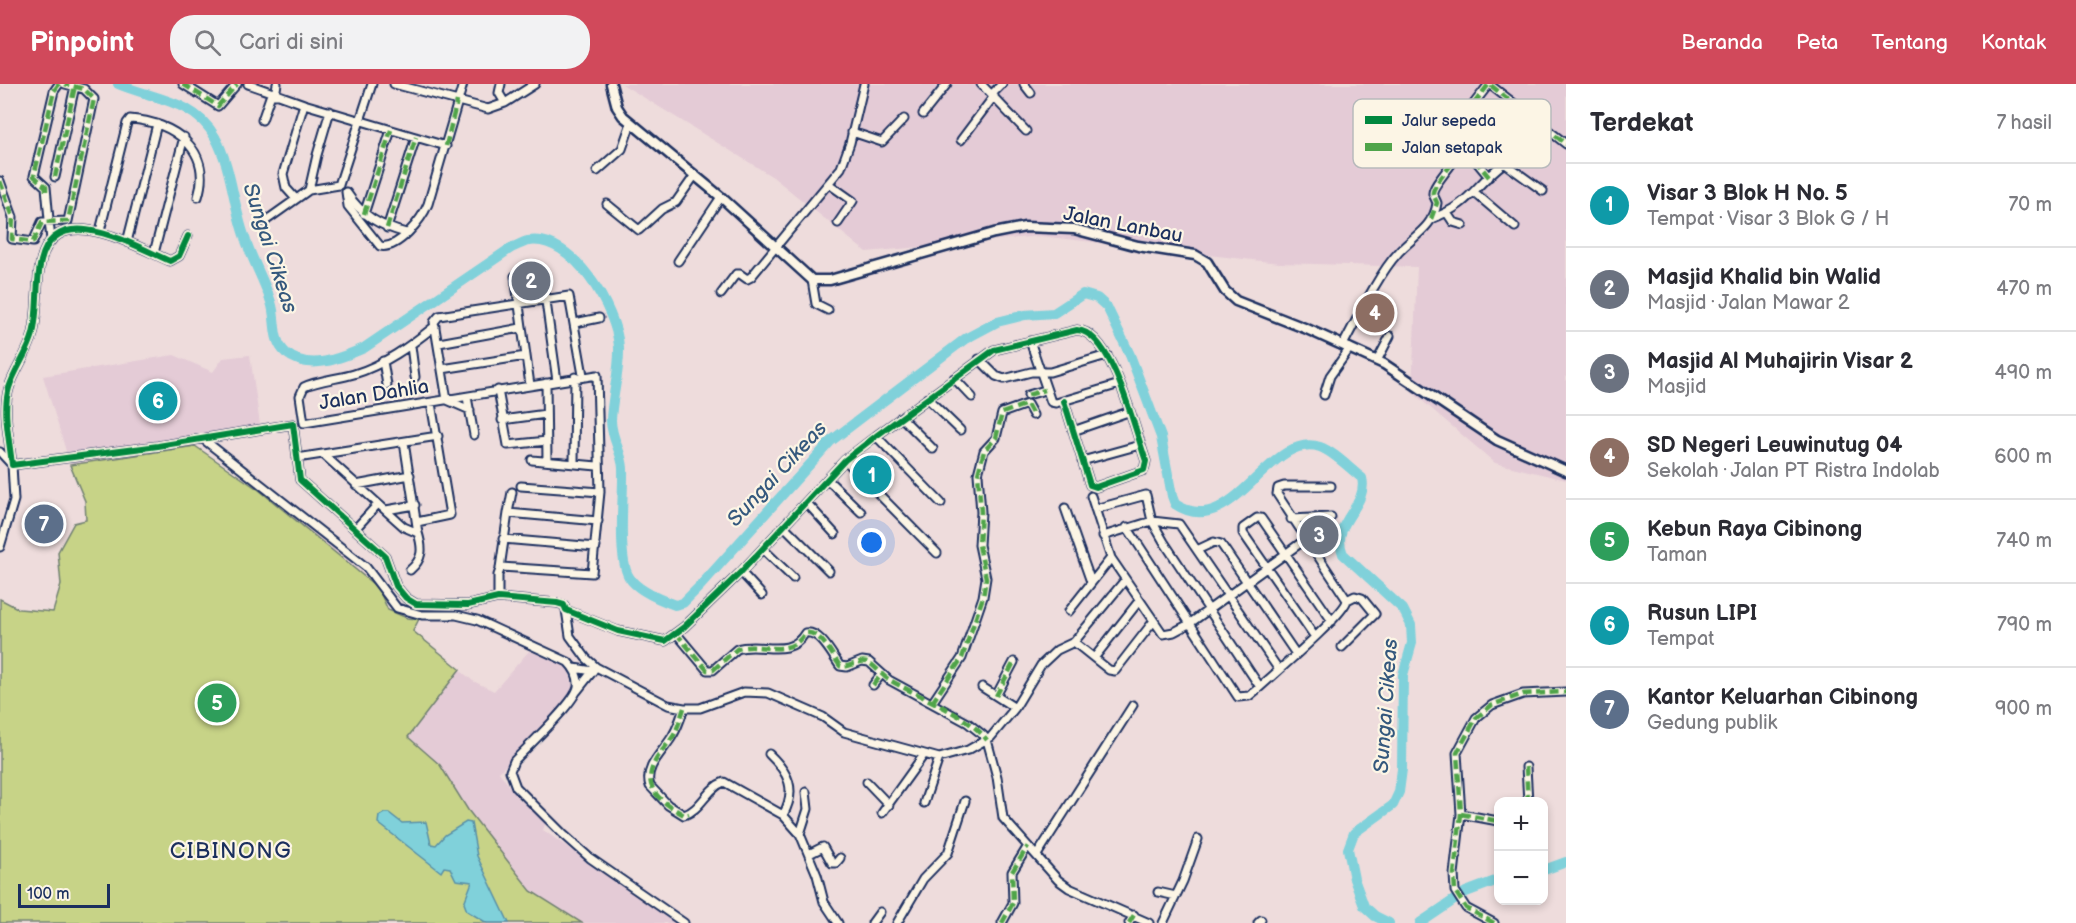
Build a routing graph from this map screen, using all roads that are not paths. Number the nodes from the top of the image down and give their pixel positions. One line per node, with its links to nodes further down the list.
1 (59, 84): 66 (street)
2 (65, 84): 19 (street)
3 (183, 84): 4 (street)
4 (237, 84)
5 (248, 84): 21 (street)
6 (277, 84): 21 (street)
7 (372, 84): 32 (street)
8 (394, 84): 25 (street)
9 (463, 84): 25 (street)
10 (501, 84): 26 (street)
11 (534, 84): 26 (street)
12 (611, 84): 33 (street)
13 (864, 84): 37 (street)
14 (947, 84): 29 (street)
15 (981, 84): 22 (street)
16 (1002, 84): 22 (street)
17 (1024, 84): 20 (street)
18 (1489, 84): 23 (street); 24 (street)
19 (75, 86): 50 (street); 66 (street)
20 (1031, 93)
21 (273, 94): 27 (street); 31 (street)
22 (993, 95): 36 (street); 41 (street)
23 (1476, 99)
24 (1508, 99)
25 (457, 101): 26 (street); 43 (street)
26 (505, 103)
27 (304, 104): 28 (street); 61 (street)
28 (330, 111): 32 (street); 55 (street)
29 (923, 114)
30 (904, 119): 37 (street)
31 (262, 120)
32 (360, 121): 35 (street); 54 (street)
33 (631, 123): 48 (street); 49 (street)
34 (157, 124): 39 (street); 72 (street); 76 (street)
35 (391, 129): 40 (street); 64 (street)
36 (1026, 131)
37 (852, 132): 53 (street)
38 (1551, 132): 42 (street)
39 (184, 137): 59 (street); 78 (street)
40 (416, 137): 43 (street); 71 (street)
41 (961, 140)
42 (1566, 144)
43 (446, 146): 73 (street)
44 (1451, 168): 65 (street)
45 (1481, 168): 51 (street)
46 (1500, 168): 51 (street)
47 (1513, 168): 56 (street)
48 (597, 171)
49 (695, 175): 60 (street); 62 (street)
50 (55, 177)
51 (1489, 177): 58 (street)
52 (0, 181): 66 (street)
53 (829, 184): 68 (street); 77 (street)
54 (339, 185): 55 (street); 57 (street)
55 (309, 190): 61 (street)
56 (1543, 191)
57 (346, 192): 64 (street); 73 (street)
58 (1475, 193): 63 (street); 70 (street)
59 (198, 197)
60 (722, 197): 77 (street); 79 (street)
61 (296, 199): 67 (street)
62 (607, 204)
63 (1448, 213): 65 (street); 69 (street)
64 (364, 214): 71 (street)
65 (1431, 219): 95 (street)
66 (49, 222): 75 (street)
67 (264, 222)
68 (838, 223)
69 (1463, 225)
70 (1515, 227)
71 (387, 228): 73 (street)
72 (100, 231): 75 (street); 76 (street)
73 (406, 233)
74 (188, 236): 78 (street)
75 (51, 241): 147 (street)
76 (127, 242): 78 (street)
77 (776, 246): 82 (street); 83 (street)
78 (154, 253)
79 (678, 261)
80 (515, 276): 85 (street)
81 (543, 280): 84 (street)
82 (812, 280): 86 (street); 95 (street, Jalan Lanbau)
83 (721, 294)
84 (544, 298): 85 (street); 88 (street); 106 (street)
85 (518, 303): 89 (street, Jalan Dahlia); 90 (street)
86 (828, 310)
87 (598, 318): 88 (street)
88 (575, 323): 103 (street)
89 (435, 326): 93 (street); 94 (street, Jalan Dahlia)
90 (522, 328): 93 (street); 97 (street)
91 (1390, 336): 100 (street)
92 (1030, 341): 96 (street); 98 (street); 102 (street)
93 (439, 343): 101 (street)
94 (411, 346): 99 (street, Jalan Dahlia); 104 (street)
95 (1346, 346): 100 (street, Jalan Lanbau); 114 (street)
96 (1107, 355): 102 (street); 109 (street)
97 (526, 356): 101 (street); 110 (street)
98 (980, 359): 102 (street); 105 (street)
99 (383, 361): 108 (street); 127 (street, Jalan Dahlia)
100 (1377, 361): 149 (street, Jalan Lanbau)
101 (442, 369): 118 (street)
102 (1040, 372): 112 (street)
103 (579, 376): 106 (street, Jalan Dahlia); 146 (street); 148 (street, Jalan Dahlia)
104 (415, 377)
105 (954, 378): 116 (street); 117 (street)
106 (557, 381): 107 (street, Jalan Dahlia)
107 (546, 383): 110 (street, Jalan Dahlia); 123 (street)
108 (387, 384)
109 (1120, 384): 119 (street); 122 (street)
110 (530, 385): 111 (street, Jalan Dahlia)
111 (498, 390): 115 (street, Jalan Dahlia); 126 (street)
112 (1045, 390): 113 (street); 119 (street)
113 (1028, 395)
114 (1324, 395)
115 (467, 397): 118 (street, Jalan Dahlia); 121 (street)
116 (972, 397)
117 (927, 398): 125 (street); 129 (street)
118 (447, 400): 120 (street, Jalan Dahlia); 121 (street)
119 (1064, 401): 130 (street)
120 (431, 403): 127 (street, Jalan Dahlia); 132 (street)
121 (470, 410): 131 (street)
122 (1128, 412): 130 (street); 137 (street)
123 (546, 414): 126 (street); 135 (street)
124 (1033, 415): 224 (street)
125 (901, 417): 133 (street); 138 (street)
126 (502, 420): 135 (street)
127 (304, 423): 128 (street)
128 (293, 424): 134 (street); 141 (street)
129 (960, 430)
130 (1073, 431): 144 (street)
131 (474, 435)
132 (438, 436): 136 (street); 171 (street)
133 (876, 436): 143 (street); 159 (street)
134 (203, 439): 147 (street); 214 (street)
135 (547, 441): 145 (street)
136 (404, 442): 140 (street); 150 (street)
137 (1140, 445): 144 (street); 144 (street)
138 (933, 449)
139 (0, 452): 147 (street)
140 (324, 455): 141 (street); 152 (street)
141 (297, 458): 174 (street)
142 (532, 460): 145 (street)
143 (845, 460): 151 (street); 184 (street)
144 (1082, 461)
145 (548, 462): 146 (street)
146 (574, 464): 148 (street)
147 (12, 465): 180 (street)
148 (597, 466): 156 (street)
149 (1566, 471)
150 (410, 474): 152 (street); 161 (street)
151 (827, 478): 158 (street); 165 (street)
152 (357, 485): 160 (street)
153 (521, 486): 156 (street)
154 (1331, 486): 168 (street)
155 (512, 492): 166 (street)
156 (600, 492): 170 (street)
157 (1091, 496): 163 (street)
158 (806, 502): 172 (street); 176 (street)
159 (941, 503)
160 (378, 504): 164 (street); 174 (street)
161 (415, 505): 164 (street); 171 (street)
162 (1065, 508): 194 (street)
163 (1095, 509): 169 (street); 177 (street)
164 (386, 510): 175 (street)
165 (861, 512)
166 (508, 513): 170 (street); 178 (street)
167 (1331, 517): 168 (street)
168 (1291, 519): 179 (street)
169 (1152, 520): 173 (street); 183 (street); 202 (street)
170 (598, 521): 181 (street)
171 (417, 522): 175 (street)
172 (784, 525): 182 (street); 190 (street)
173 (1127, 527): 177 (street); 206 (street)
174 (355, 529): 198 (street)
175 (418, 533): 189 (street)
176 (835, 534)
177 (1103, 536): 186 (street)
178 (503, 539): 181 (street); 188 (street)
179 (1306, 539): 185 (street); 199 (street)
180 (0, 547)
181 (596, 547): 188 (street)
182 (763, 549): 191 (street); 192 (street)
183 (1197, 550): 195 (street); 197 (street)
184 (937, 553)
185 (1286, 553): 187 (street); 187 (street); 204 (street)
186 (1111, 558): 193 (street); 194 (street)
187 (1266, 567): 195 (street); 208 (street)
188 (503, 568): 198 (street)
189 (410, 570)
190 (829, 571)
191 (741, 572): 196 (street); 207 (street)
192 (793, 578)
193 (1125, 580): 200 (street); 209 (street)
194 (1091, 582): 203 (street)
195 (1248, 582): 197 (street); 211 (street)
196 (762, 595)
197 (1229, 596): 202 (street); 216 (street)
198 (498, 598): 201 (street)
199 (1347, 600): 204 (street); 210 (street)
200 (1139, 601): 205 (street); 212 (street)
201 (566, 610): 207 (street); 215 (street)
202 (1208, 610): 206 (street); 220 (street)
203 (1069, 611)
204 (1332, 621): 208 (street)
205 (1153, 622): 206 (street); 212 (street)
206 (1188, 624): 220 (street)
207 (676, 633): 217 (street)
208 (1315, 637): 211 (street)
209 (1074, 642): 212 (street); 227 (street)
210 (1342, 646)
211 (1296, 654): 216 (street)
212 (1094, 658)
213 (1014, 662): 223 (street)
214 (574, 668): 215 (street); 221 (street)
215 (594, 669): 221 (street); 226 (street)
216 (1279, 670): 220 (street)
217 (881, 675): 218 (street); 224 (street)
218 (873, 685)
219 (982, 687): 223 (street)
220 (1260, 687)
221 (577, 691): 253 (street)
222 (1566, 692): 240 (street)
223 (996, 696): 227 (street)
224 (932, 703): 228 (street)
225 (1133, 705): 247 (street)
226 (684, 708): 230 (street); 241 (street)
227 (1015, 708): 228 (street)
228 (987, 740): 231 (street); 245 (street)
229 (769, 754): 241 (street)
230 (923, 756): 231 (street); 238 (street)
231 (939, 758): 237 (street)
232 (1526, 767): 235 (street)
233 (867, 782): 238 (street)
234 (806, 792): 243 (street)
235 (1528, 797)
236 (965, 801): 256 (street)
237 (924, 803)
238 (889, 805): 239 (street)
239 (882, 813)
240 (1461, 814): 242 (street); 261 (street)
241 (783, 815): 243 (street)
242 (1494, 820)
243 (800, 834): 246 (street)
244 (1198, 839): 250 (street)
245 (1028, 846): 247 (street); 257 (street)
246 (809, 854): 248 (street); 254 (street)
247 (1037, 855): 252 (street)
248 (840, 858)
249 (1158, 892): 250 (street)
250 (1176, 896): 260 (street)
251 (880, 912): 255 (street)
252 (1134, 915): 258 (street); 259 (street)
253 (684, 923)
254 (838, 923)
255 (873, 923)
256 (897, 923)
257 (1002, 923)
258 (1129, 923)
259 (1149, 923)
260 (1163, 923)
261 (1494, 923)

